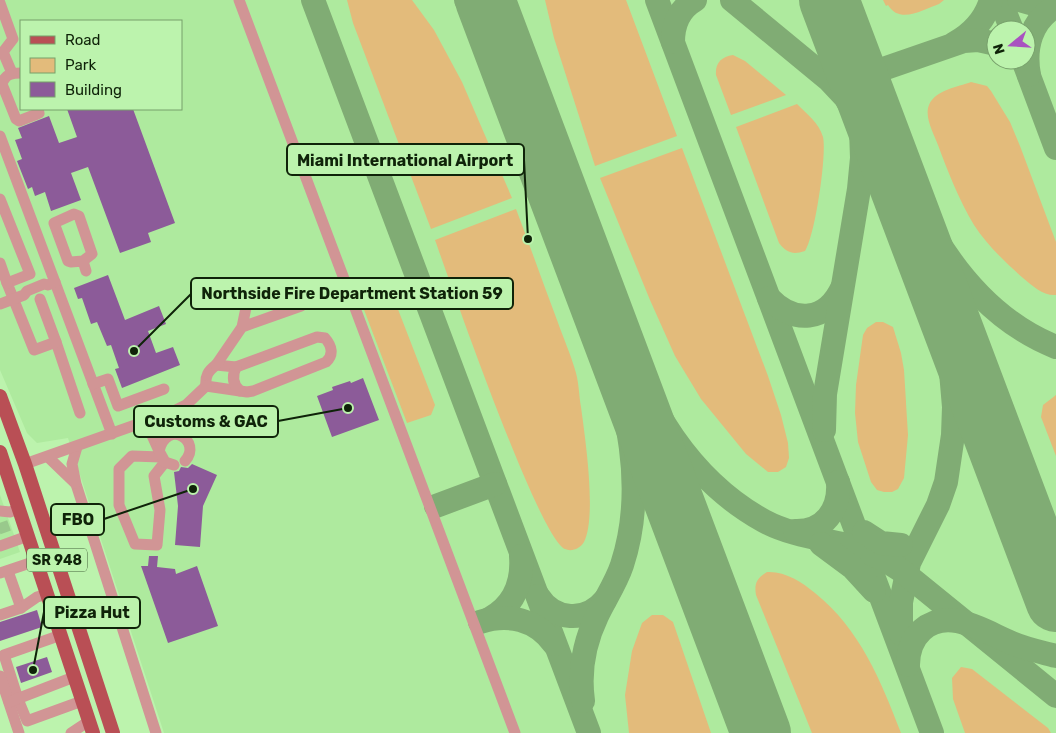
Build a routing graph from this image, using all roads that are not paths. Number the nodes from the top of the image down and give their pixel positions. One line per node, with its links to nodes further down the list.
1 (239, 0): 55 (street)
2 (0, 3): 3 (street)
3 (2, 52): 4 (street)
4 (17, 73): 5 (street)
5 (38, 110)
6 (0, 136): 10 (street)
7 (0, 199): 9 (street)
8 (0, 263): 9 (street)
9 (7, 283): 11 (street)
10 (52, 284): 11 (street); 18 (street)
11 (19, 297): 13 (street); 15 (street)
12 (40, 299): 15 (street)
13 (0, 304)
14 (242, 326): 14 (street); 16 (street)
15 (56, 342): 23 (street)
16 (216, 366): 17 (street); 19 (street)
17 (236, 367): 21 (street); 21 (street)
18 (93, 384): 20 (street); 25 (street)
19 (206, 386): 21 (street); 24 (street)
20 (164, 389)
21 (240, 391)
22 (0, 396): 31 (main road, SR 948)
23 (80, 413)
24 (146, 422): 25 (street); 28 (street)
25 (112, 434): 26 (street)
26 (77, 447): 27 (street); 33 (street)
27 (48, 457): 31 (street); 33 (street)
28 (165, 459): 28 (street); 29 (street)
29 (185, 461)
30 (1, 462): 31 (main road); 32 (main road, SR 948)
31 (25, 464): 32 (main road); 48 (main road, SR 948)
32 (5, 483): 34 (main road, SR 948)
33 (76, 484): 54 (street)
34 (19, 509): 35 (street); 36 (main road, SR 948)
35 (1, 517)
36 (28, 536): 37 (street); 38 (main road, SR 948)
37 (5, 540)
38 (36, 561): 39 (street); 40 (main road, SR 948)
39 (4, 572): 41 (street)
40 (47, 594): 41 (street); 43 (main road, SR 948)
41 (21, 608): 42 (street)
42 (0, 615)
43 (61, 636): 45 (main road, SR 948); 46 (street)
44 (0, 676): 46 (street)
45 (74, 677): 46 (street); 47 (main road, SR 948)
46 (13, 700): 47 (street); 50 (street)
47 (82, 701): 49 (main road, SR 948)
48 (102, 701): 49 (main road); 53 (main road, SR 948)
49 (91, 727): 51 (street); 52 (main road)
50 (19, 733)
51 (71, 733)
52 (99, 733)
53 (113, 733)
54 (156, 733)
55 (515, 733)

